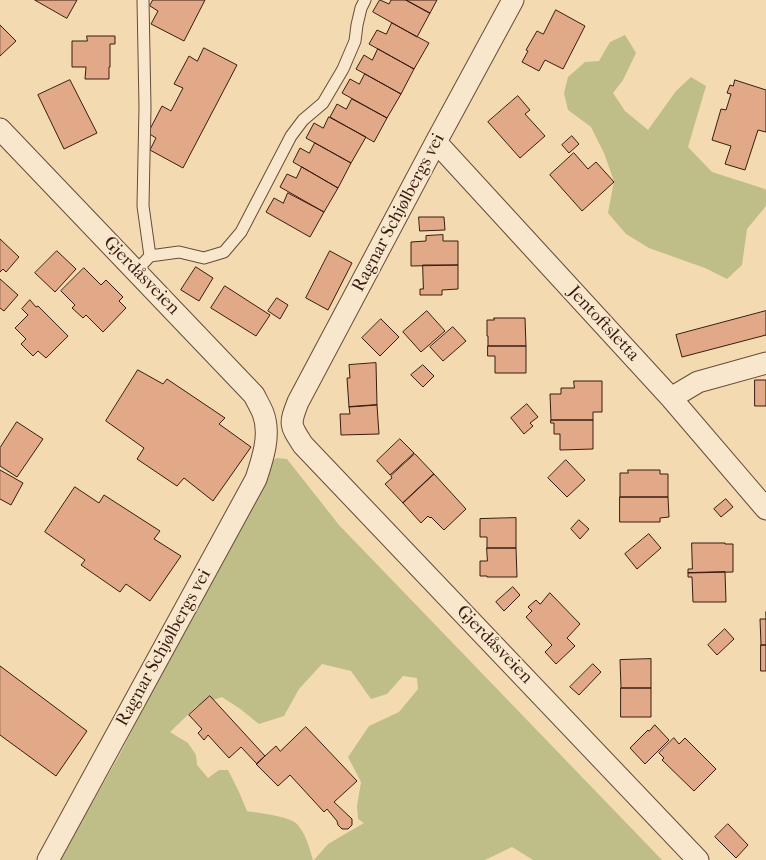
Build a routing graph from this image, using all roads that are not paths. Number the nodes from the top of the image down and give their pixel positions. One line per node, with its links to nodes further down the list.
1 (143, 0): 6 (lane)
2 (365, 0): 6 (lane)
3 (513, 0): 5 (street, Ragnar Schjølbergs vei)
4 (0, 129): 6 (street, Gjerdåsveien)
5 (436, 142): 8 (street, Jentoftsletta); 9 (street, Ragnar Schjølbergs vei)
6 (143, 264): 10 (street, Gjerdåsveien)
7 (766, 363): 8 (street)
8 (671, 398): 11 (street, Jentoftsletta)
9 (292, 428): 13 (street, Gjerdåsveien)
10 (266, 432): 12 (street, Ragnar Schjølbergs vei)
11 (766, 509)
12 (48, 860)
13 (698, 860)

